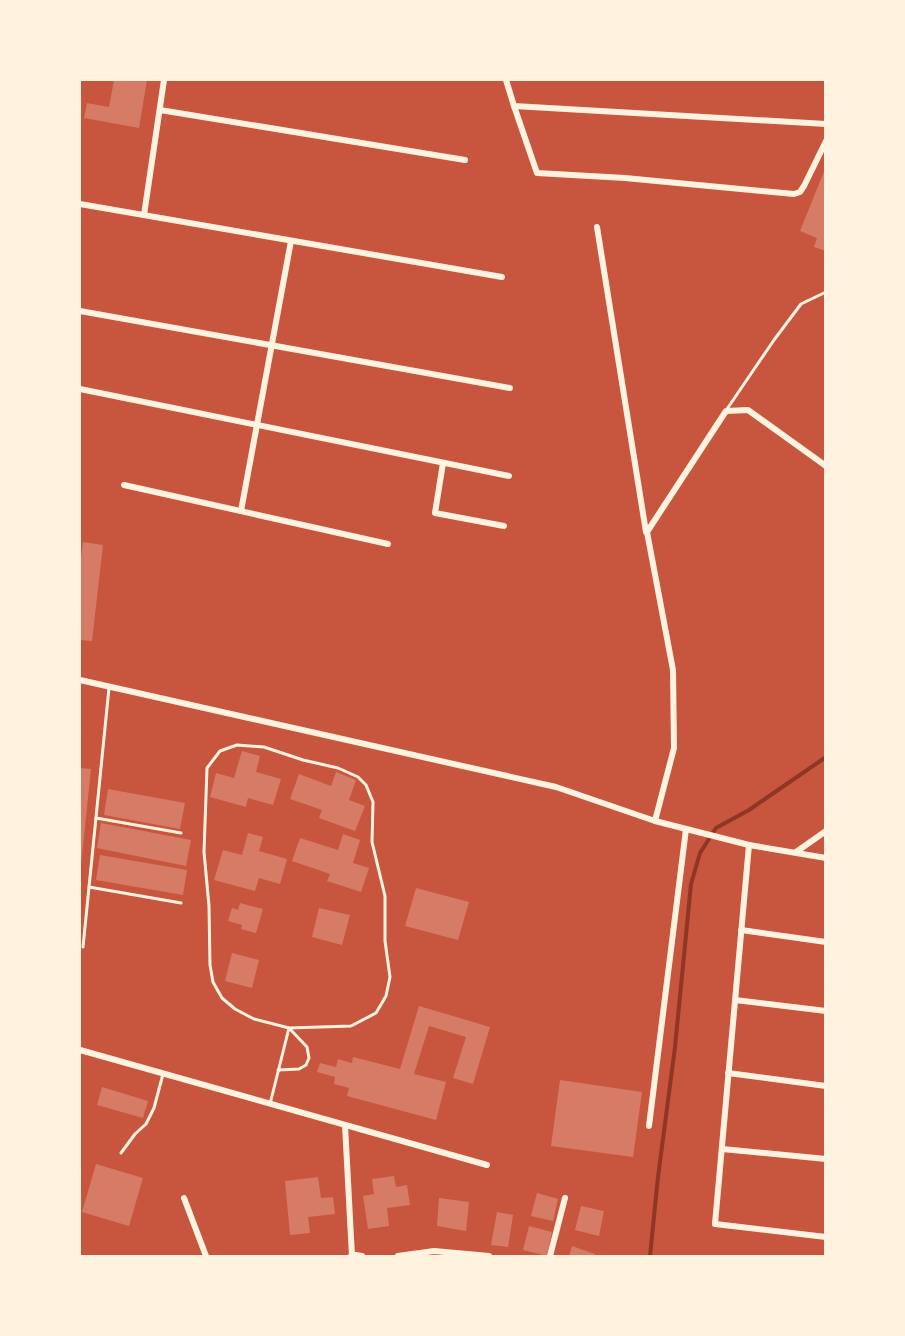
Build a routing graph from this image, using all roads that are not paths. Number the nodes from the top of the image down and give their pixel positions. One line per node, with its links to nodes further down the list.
1 (164, 80): 4 (street)
2 (506, 80): 3 (street)
3 (514, 106): 5 (street); 6 (street)
4 (160, 110): 7 (street); 9 (street)
5 (825, 124)
6 (825, 141)
7 (465, 160)
8 (80, 204): 9 (street)
9 (144, 215): 11 (street)
10 (597, 227): 26 (street)
11 (291, 241): 12 (street); 15 (street)
12 (502, 277)
13 (825, 291): 18 (lane)
14 (80, 311): 15 (street)
15 (272, 345): 16 (street); 19 (street)
16 (510, 388)
17 (80, 389): 19 (street)
18 (726, 411): 21 (street); 26 (street)
19 (257, 425): 20 (street); 24 (street)
20 (443, 463): 22 (street); 25 (street)
21 (825, 466)
22 (509, 476)
23 (124, 485): 24 (street)
24 (241, 512): 27 (street)
25 (504, 526)
26 (646, 532): 31 (street)
27 (388, 544)
28 (80, 680): 29 (street)
29 (109, 688): 30 (lane); 31 (street)
30 (96, 818): 34 (lane); 38 (lane)
31 (655, 821): 32 (street)
32 (686, 829): 35 (street); 53 (street)
33 (825, 831): 36 (street)
34 (181, 833)
35 (749, 845): 36 (street); 40 (street)
36 (796, 852): 37 (street)
37 (825, 858)
38 (89, 887): 39 (lane); 42 (lane)
39 (181, 903)
40 (741, 930): 41 (street); 43 (street)
41 (825, 942)
42 (83, 947)
43 (735, 1000): 44 (street); 48 (street)
44 (825, 1011)
45 (289, 1028): 45 (lane); 47 (lane); 47 (lane)
46 (80, 1050): 49 (street)
47 (278, 1070): 51 (lane)
48 (728, 1072): 50 (street); 54 (street)
49 (163, 1074): 51 (street); 55 (lane)
50 (825, 1086)
51 (270, 1104): 52 (street)
52 (345, 1125): 57 (street); 61 (street)
53 (649, 1126)
54 (722, 1149): 56 (street); 60 (street)
55 (121, 1153)
56 (825, 1159)
57 (487, 1165)
58 (184, 1198): 62 (street)
59 (565, 1198): 66 (street)
60 (825, 1237)
61 (351, 1256): 63 (street)
62 (206, 1257)
63 (362, 1257)
64 (398, 1257): 65 (street)
65 (489, 1257)
66 (550, 1257)

